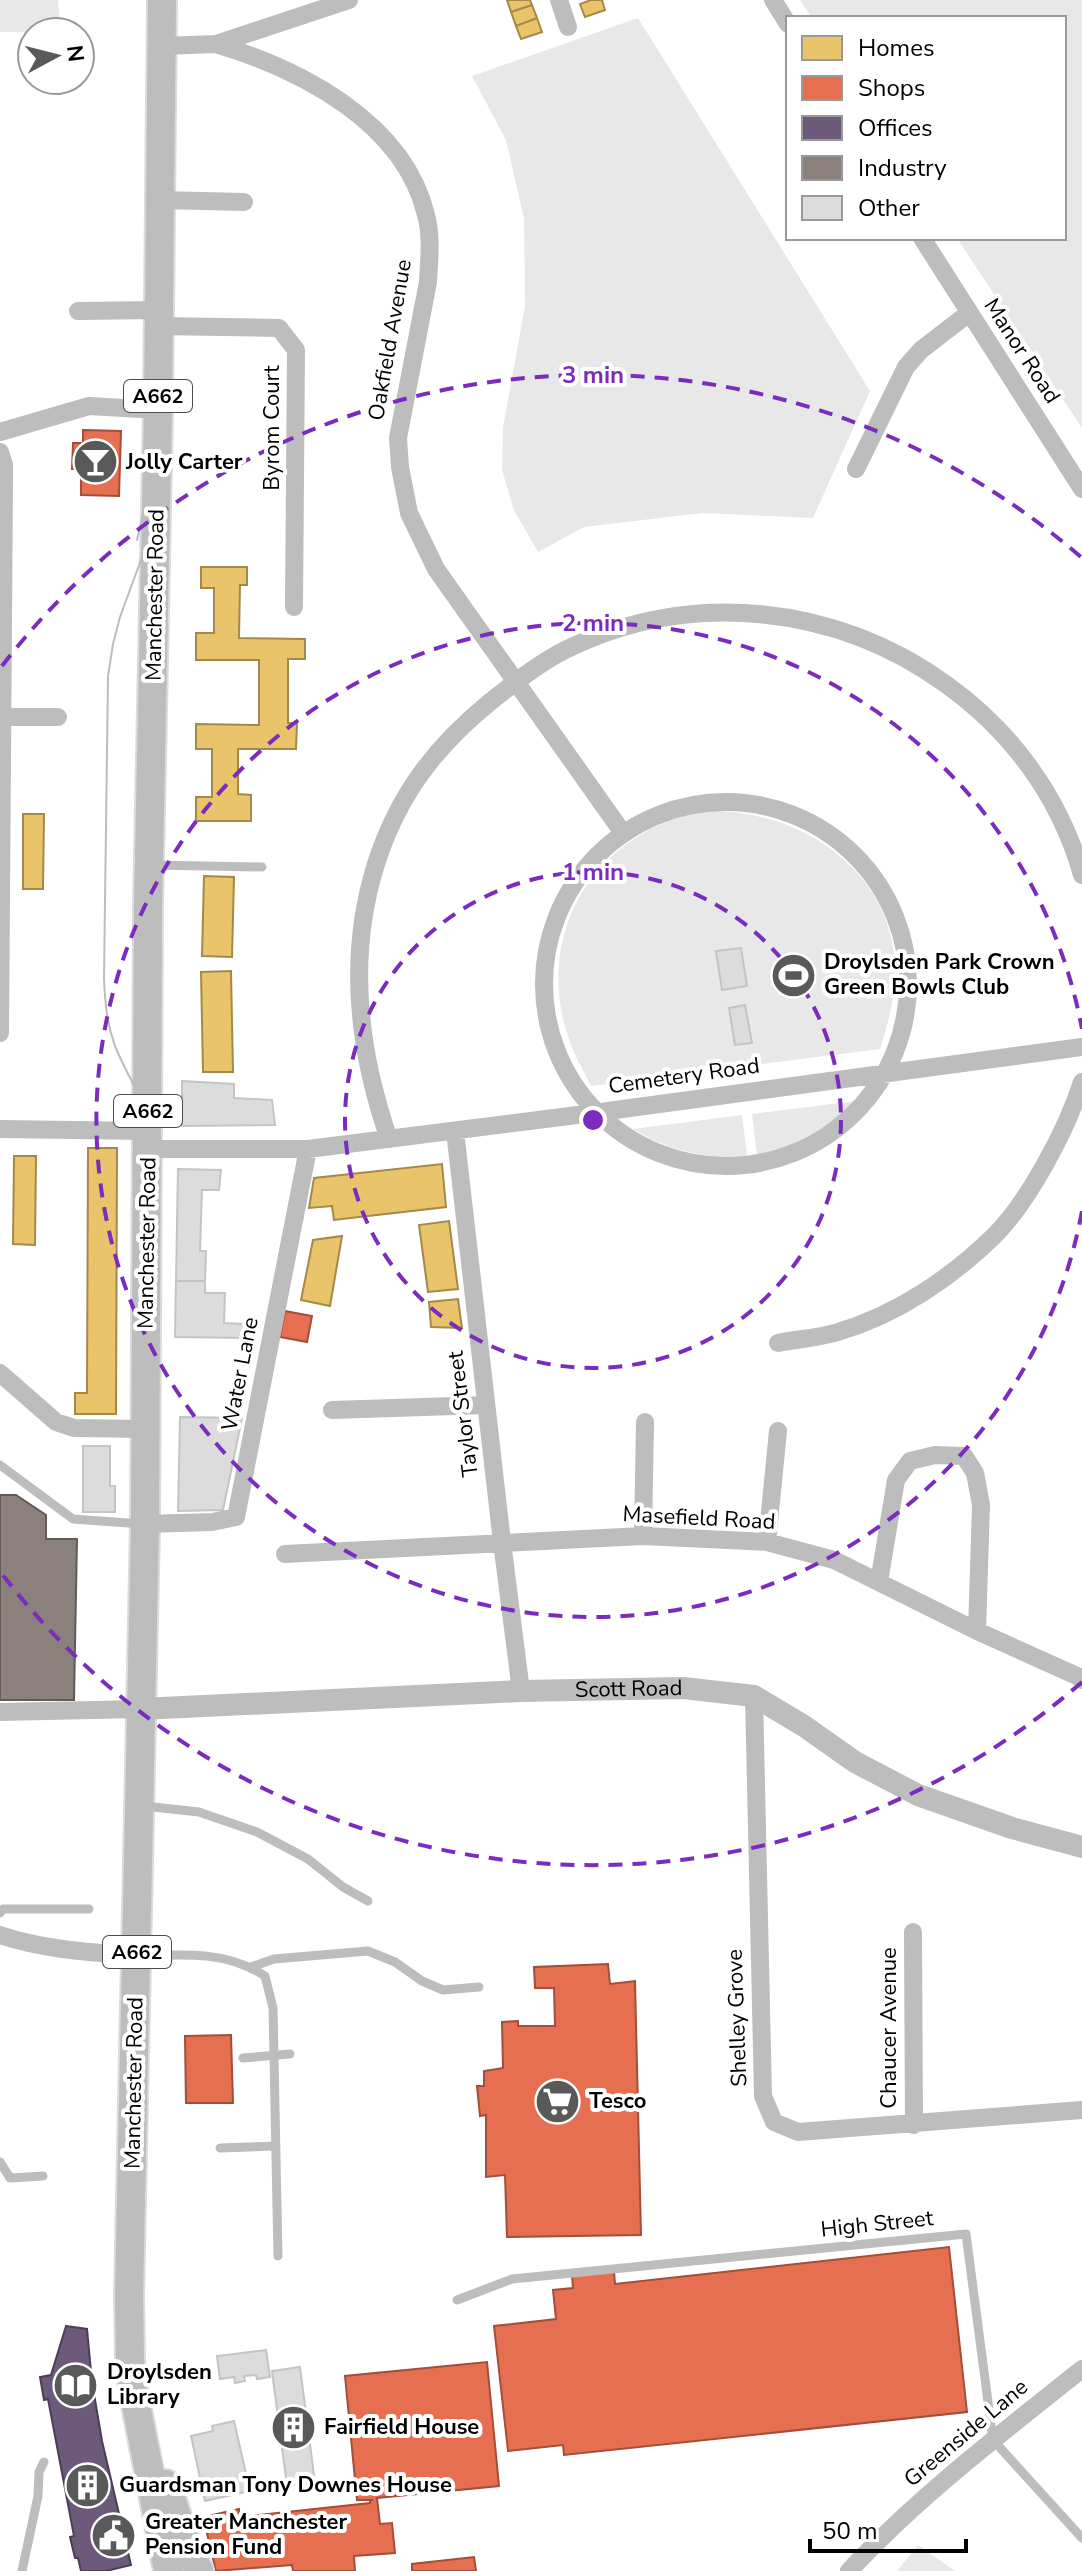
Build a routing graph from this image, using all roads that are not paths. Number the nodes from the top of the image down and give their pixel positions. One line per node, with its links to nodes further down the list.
1 (162, 0): 8 (main road, Manchester Road / A662)
2 (349, 0): 7 (street)
3 (559, 0): 6 (street)
4 (773, 0): 5 (street)
5 (786, 21)
6 (568, 27)
7 (216, 44): 8 (street); 22 (street, Oakfield Avenue)
8 (161, 46): 9 (main road, Manchester Road / A662)
9 (161, 200): 10 (street); 14 (main road, Manchester Road / A662)
10 (244, 202)
11 (923, 240): 13 (street, Manor Road)
12 (78, 311): 14 (street)
13 (969, 313): 18 (street); 19 (street, Manor Road)
14 (158, 318): 15 (main road, Manchester Road / A662); 21 (street, Byrom Court)
15 (158, 410): 16 (street); 26 (main road, Manchester Road / A662)
16 (0, 432)
17 (0, 452): 20 (street)
18 (856, 469)
19 (1082, 489)
20 (2, 581): 23 (street)
21 (294, 607)
22 (516, 681): 25 (street, Oakfield Avenue); 28 (street); 37 (street)
23 (1, 717): 24 (street); 29 (street)
24 (58, 717)
25 (623, 833): 32 (street); 34 (street)
26 (149, 865): 27 (lane); 38 (main road, Manchester Road / A662)
27 (262, 867)
28 (1082, 875)
29 (1, 906): 30 (street)
30 (0, 1033)
31 (1082, 1047): 32 (street, Cemetery Road)
32 (885, 1074): 34 (street, Cemetery Road); 34 (street)
33 (1082, 1082): 40 (street)
34 (593, 1113): 36 (street, Cemetery Road)
35 (0, 1129): 38 (street, Cemetery Road)
36 (455, 1131): 37 (street, Cemetery Road); 42 (street, Taylor Street)
37 (389, 1139): 39 (street, Cemetery Road)
38 (148, 1140): 39 (street, Cemetery Road); 45 (main road, Manchester Road / A662)
39 (308, 1149): 48 (street, Water Lane)
40 (778, 1343)
41 (0, 1373): 45 (street)
42 (485, 1405): 43 (street); 50 (street, Taylor Street)
43 (332, 1410)
44 (645, 1422): 49 (street)
45 (144, 1429): 48 (main road, Manchester Road / A662)
46 (778, 1431): 51 (street)
47 (0, 1465): 48 (lane)
48 (145, 1524): 58 (main road, Manchester Road / A662)
49 (643, 1536): 50 (street, Masefield Road); 51 (street, Masefield Road)
50 (502, 1542): 52 (street, Masefield Road); 56 (street, Taylor Street)
51 (767, 1542): 53 (street, Masefield Road)
52 (285, 1554)
53 (879, 1582): 54 (street, Masefield Road); 54 (street)
54 (977, 1631): 55 (street, Masefield Road)
55 (1082, 1680)
56 (521, 1691): 57 (street, Scott Road); 58 (street, Scott Road)
57 (754, 1696): 61 (street, Scott Road); 74 (street, Shelley Grove)
58 (141, 1709): 59 (street); 60 (main road, Manchester Road / A662)
59 (0, 1712)
60 (141, 1806): 62 (lane); 67 (main road, Manchester Road / A662)
61 (1082, 1847)
62 (368, 1901)
63 (89, 1909): 64 (lane)
64 (0, 1913)
65 (913, 1932): 74 (street, Chaucer Avenue)
66 (0, 1935): 67 (street)
67 (137, 1956): 68 (lane); 82 (main road, Manchester Road / A662)
68 (251, 1967): 69 (lane); 71 (lane)
69 (479, 1987)
70 (290, 2054): 71 (lane)
71 (274, 2057): 72 (lane); 75 (lane)
72 (243, 2058)
73 (1082, 2110): 74 (street, Shelley Grove)
74 (914, 2125)
75 (276, 2146): 76 (lane); 79 (lane)
76 (220, 2148)
77 (0, 2162): 78 (lane)
78 (43, 2176)
79 (278, 2256)
80 (457, 2300): 83 (lane, High Street)
81 (1082, 2369): 83 (street, Greenside Lane)
82 (133, 2389): 85 (main road, Manchester Road / A662); 88 (main road, Manchester Road / A662)
83 (993, 2440): 86 (lane); 91 (street, Greenside Lane)
84 (44, 2462): 87 (lane)
85 (171, 2498): 89 (street); 90 (main road, Manchester Road / A662)
86 (1082, 2538)
87 (22, 2571)
88 (168, 2571)
89 (184, 2571)
90 (199, 2571)
91 (849, 2571)

